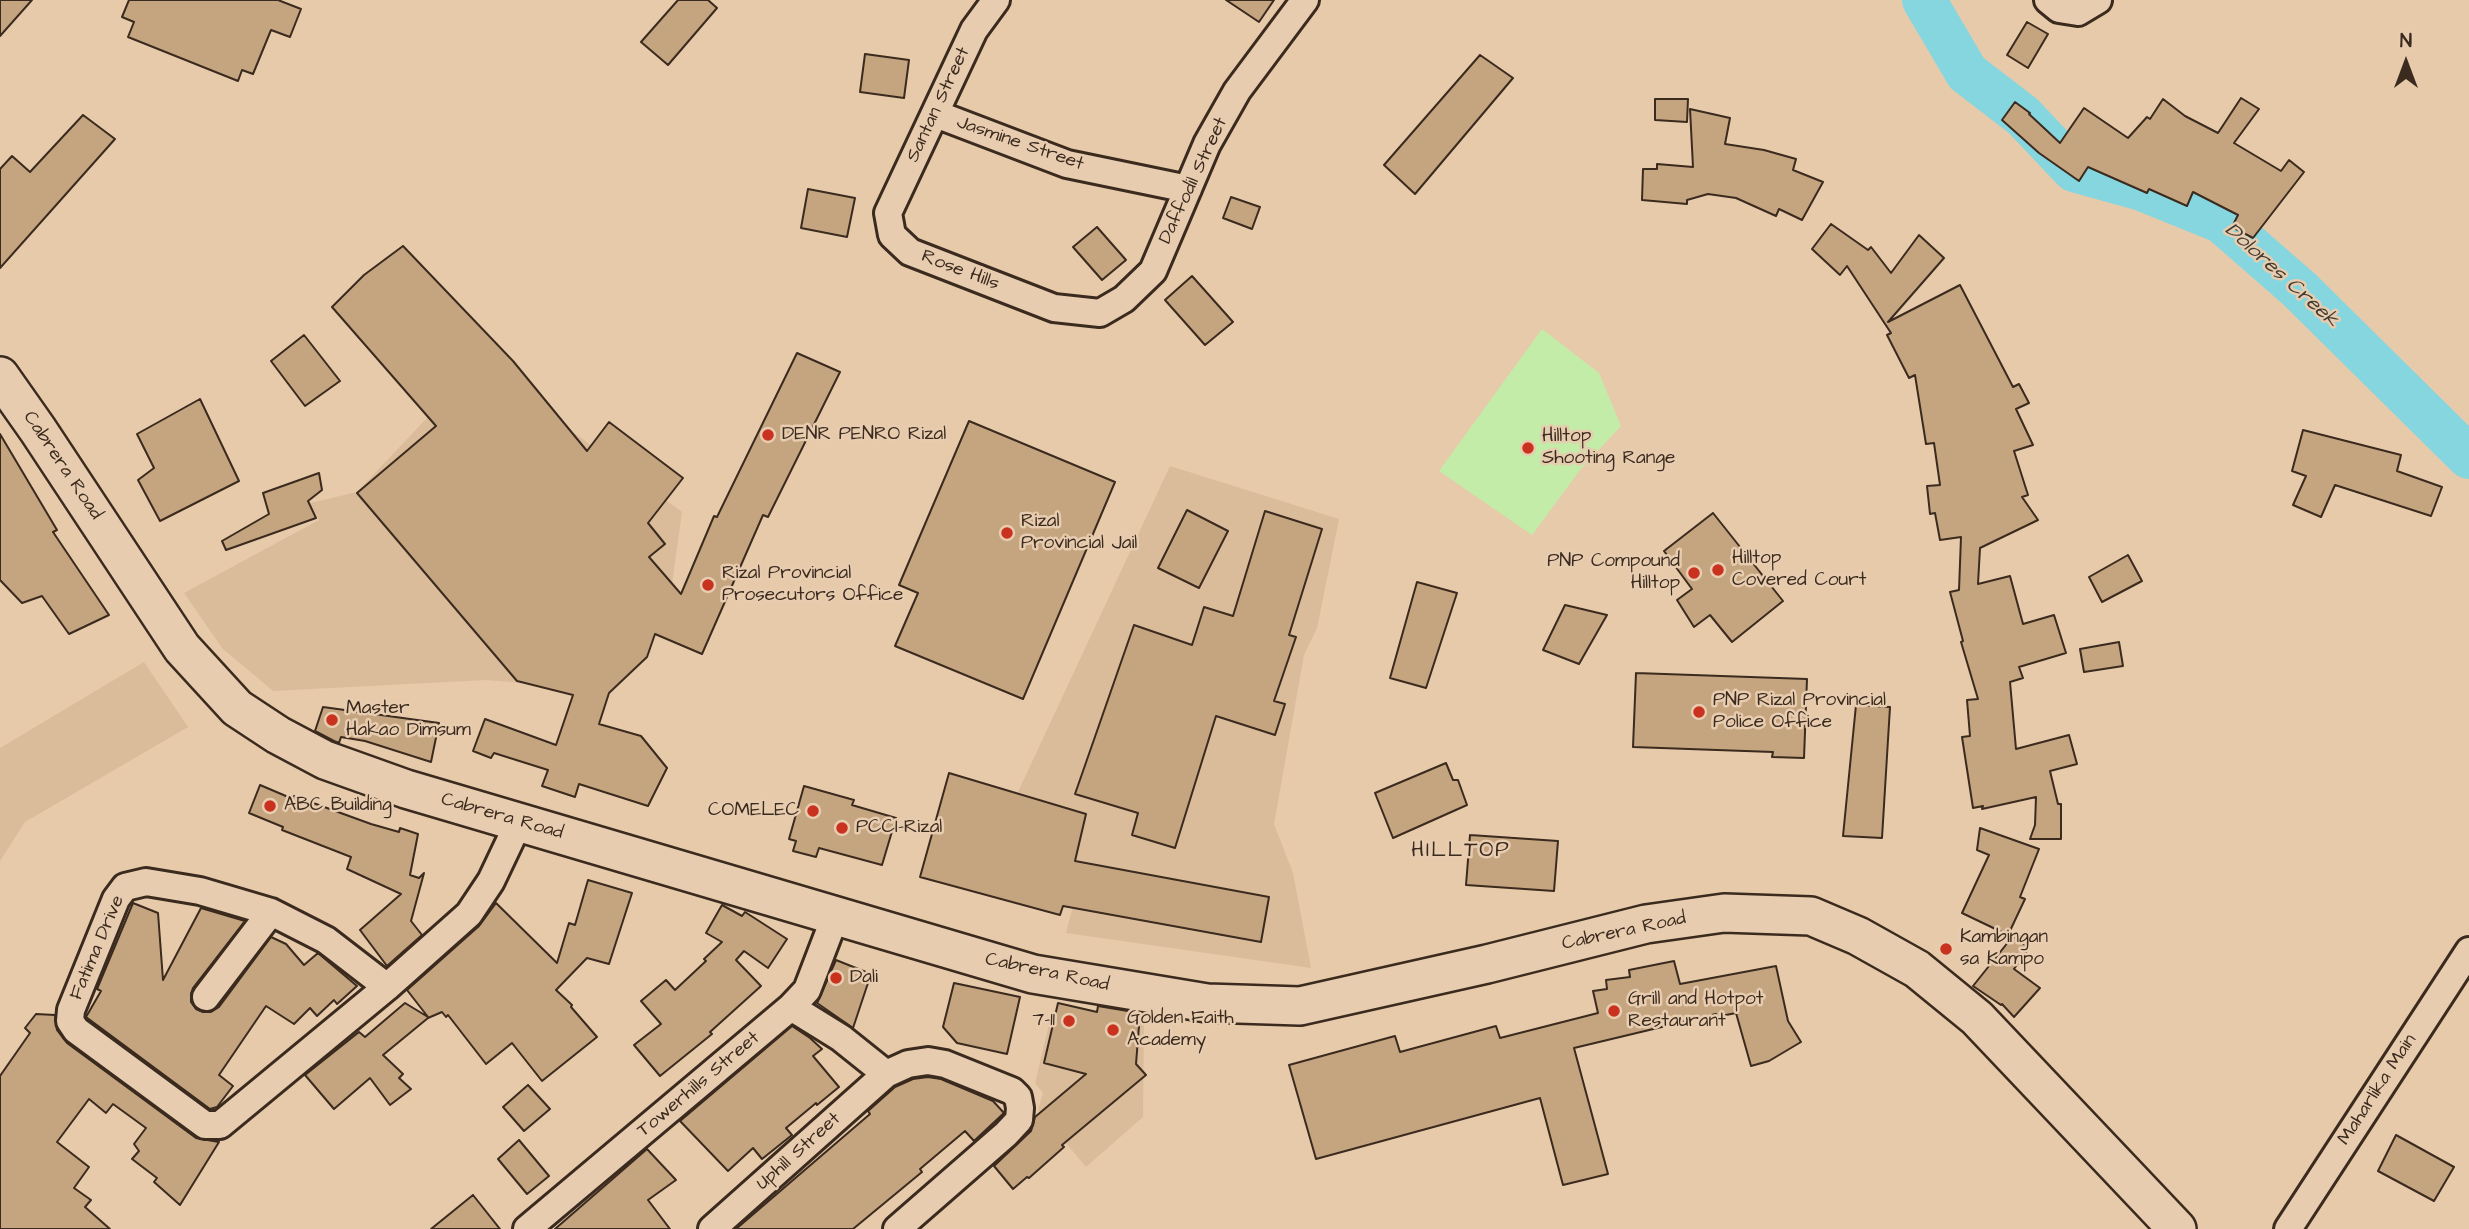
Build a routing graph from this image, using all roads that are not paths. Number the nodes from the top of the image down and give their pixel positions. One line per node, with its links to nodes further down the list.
1 (996, 0): 5 (street, Santan Street)
2 (1305, 0): 6 (street, Daffodil Street)
3 (2098, 0): 4 (street)
4 (2054, 5)
5 (936, 114): 6 (street, Jasmine Street); 7 (street, Santan Street)
6 (1188, 189): 8 (street, Daffodil Street)
7 (888, 213): 8 (street, Rose Hills)
8 (1054, 308)
9 (0, 376): 10 (main road, Cabrera Road)
10 (519, 822): 12 (main road, Cabrera Road); 14 (street, Fatima Drive)
11 (271, 912): 14 (street, Fatima Drive); 14 (street, Fatima Drive); 15 (street)
12 (835, 917): 16 (street, Towerhills Street); 21 (main road, Cabrera Road)
13 (2469, 951): 22 (street, Maharlika Main)
14 (387, 987)
15 (206, 997)
16 (792, 1007): 17 (street); 18 (street, Towerhills Street)
17 (886, 1074): 19 (street, Uphill Street); 20 (street)
18 (527, 1229)
19 (712, 1229)
20 (897, 1229)
21 (2177, 1229)
22 (2288, 1229)

